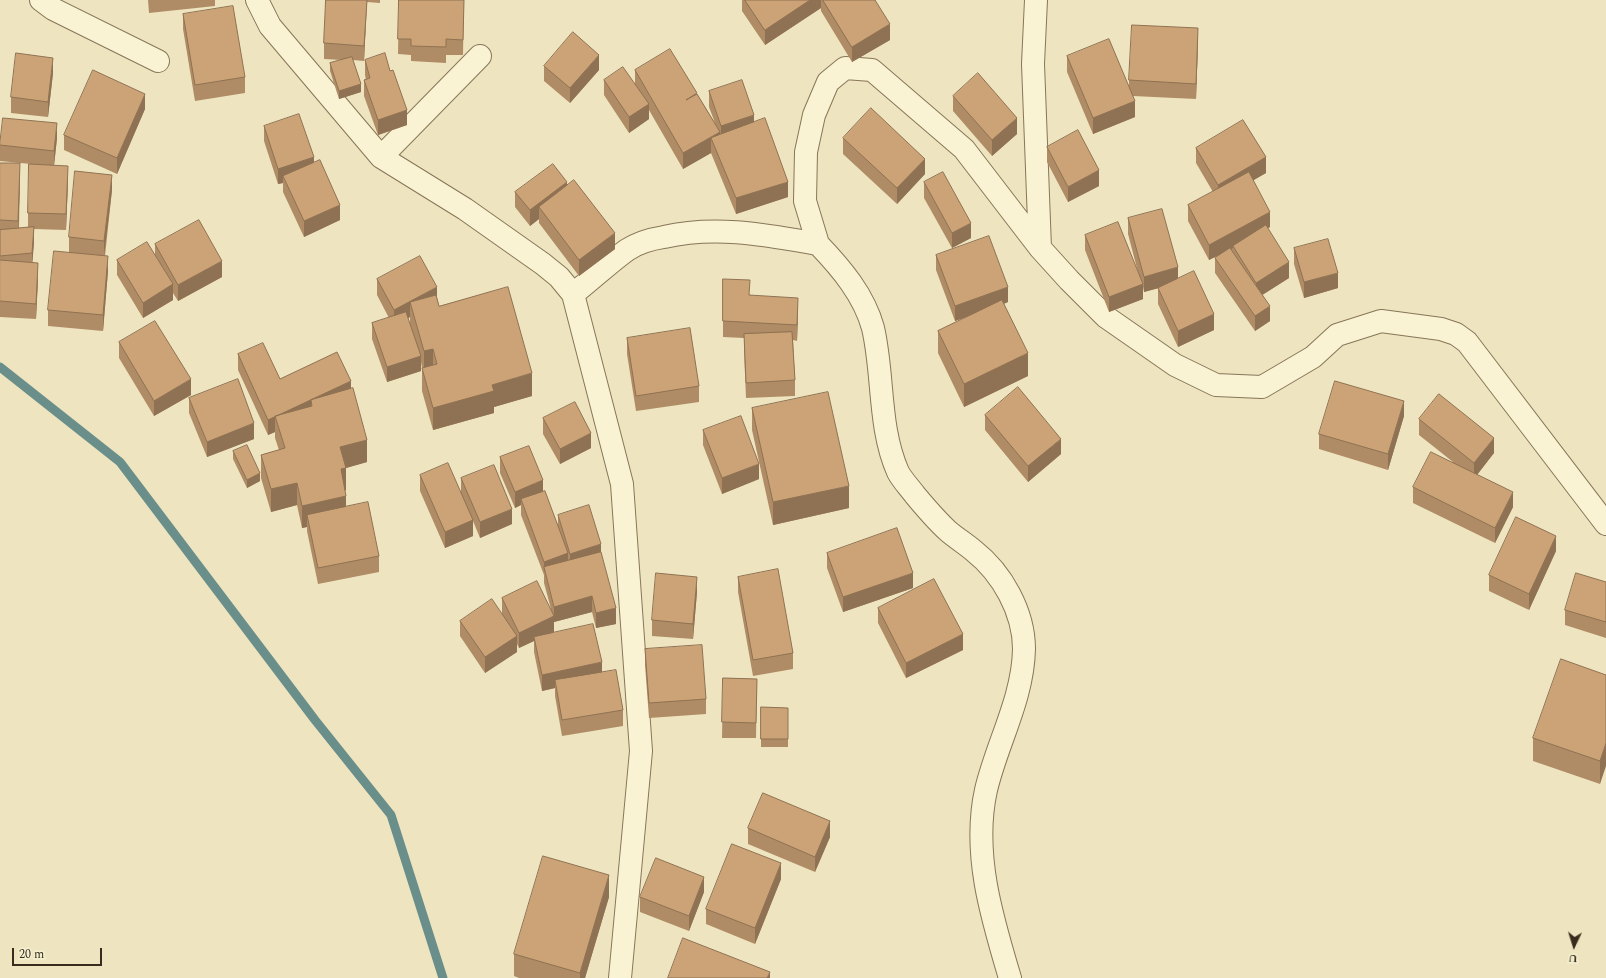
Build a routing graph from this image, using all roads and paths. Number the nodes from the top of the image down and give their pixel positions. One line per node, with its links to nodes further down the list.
1 (41, 0): 5 (street)
2 (257, 0): 6 (street)
3 (1036, 0): 8 (street)
4 (480, 56): 6 (street)
5 (158, 61)
6 (381, 157): 9 (street)
7 (818, 244): 8 (street); 9 (street); 12 (street)
8 (1040, 248): 10 (street)
9 (573, 294): 11 (street)
10 (1606, 524)
11 (620, 978)
12 (1010, 978)

